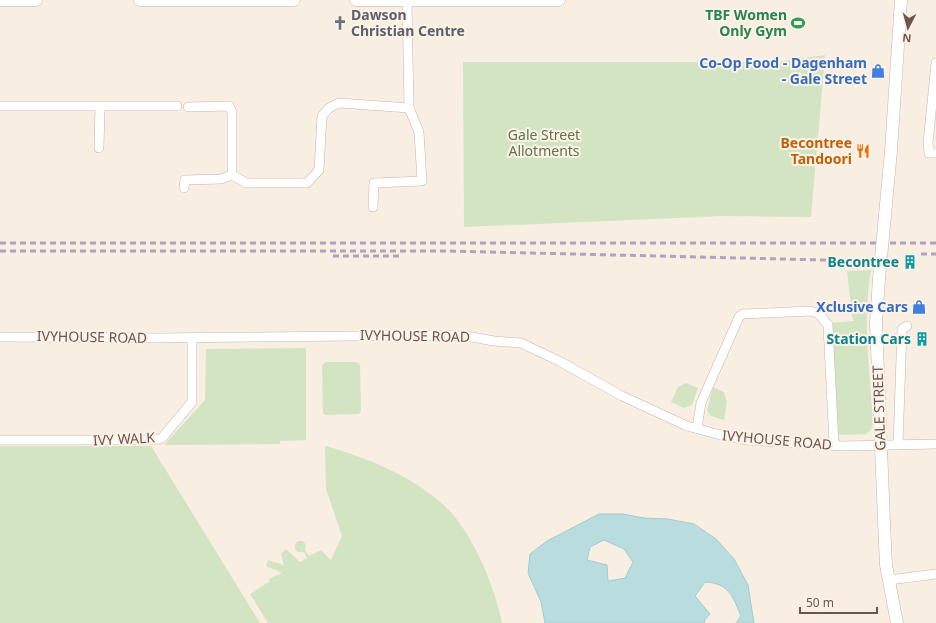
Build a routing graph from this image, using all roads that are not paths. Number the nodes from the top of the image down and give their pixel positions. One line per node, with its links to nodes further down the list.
1 (0, 0): 2 (street)
2 (36, 0)
3 (140, 0): 4 (street)
4 (229, 0): 5 (street)
5 (294, 0)
6 (356, 0): 11 (street)
7 (444, 0): 8 (street); 11 (street)
8 (551, 0): 9 (street)
9 (559, 0)
10 (901, 0): 30 (street, GALE STREET, bridge)
11 (407, 1): 17 (street)
12 (936, 63): 19 (street)
13 (0, 106): 15 (street)
14 (177, 106): 15 (street)
15 (100, 107): 18 (street)
16 (188, 107): 20 (street)
17 (409, 108): 20 (street); 22 (street)
18 (99, 148)
19 (936, 153)
20 (232, 175): 21 (street)
21 (184, 188)
22 (373, 207)
23 (907, 326): 31 (street, GALE STREET)
24 (0, 337): 25 (street, IVYHOUSE ROAD)
25 (192, 337): 26 (street, IVYHOUSE ROAD); 27 (street, IVY WALK)
26 (697, 428): 28 (street, IVYHOUSE ROAD); 28 (street)
27 (0, 440)
28 (834, 444): 30 (street, IVYHOUSE ROAD)
29 (936, 444): 31 (street, IVYHOUSE ROAD)
30 (880, 445): 31 (street, IVYHOUSE ROAD); 33 (street, GALE STREET)
31 (898, 445)
32 (936, 574): 33 (street)
33 (888, 580): 34 (street, GALE STREET)
34 (897, 623)

